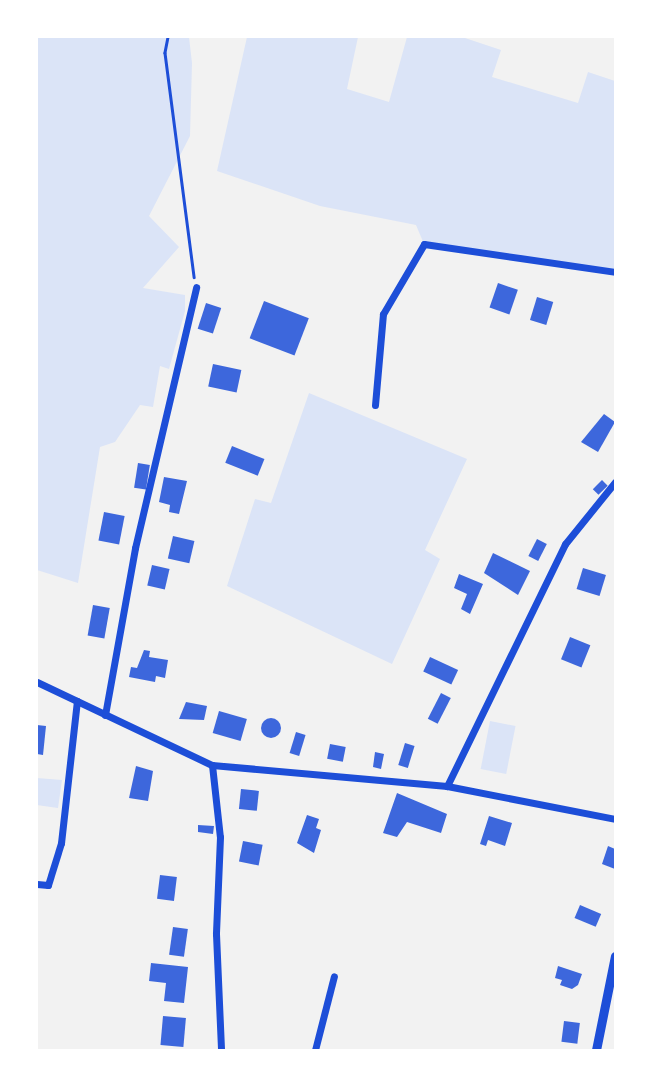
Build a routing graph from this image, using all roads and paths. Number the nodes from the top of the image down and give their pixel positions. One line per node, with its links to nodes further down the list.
1 (168, 37): 3 (path)
2 (615, 272): 4 (street)
3 (196, 287): 8 (street)
4 (374, 405)
5 (615, 482): 10 (street)
6 (37, 682): 7 (street)
7 (77, 701): 8 (street); 12 (street)
8 (104, 715): 9 (street)
9 (212, 765): 10 (street); 15 (street)
10 (447, 786): 11 (street)
11 (615, 819)
12 (37, 884)
13 (615, 956): 17 (street)
14 (334, 975): 16 (street)
15 (221, 1050)
16 (315, 1050)
17 (596, 1050)

